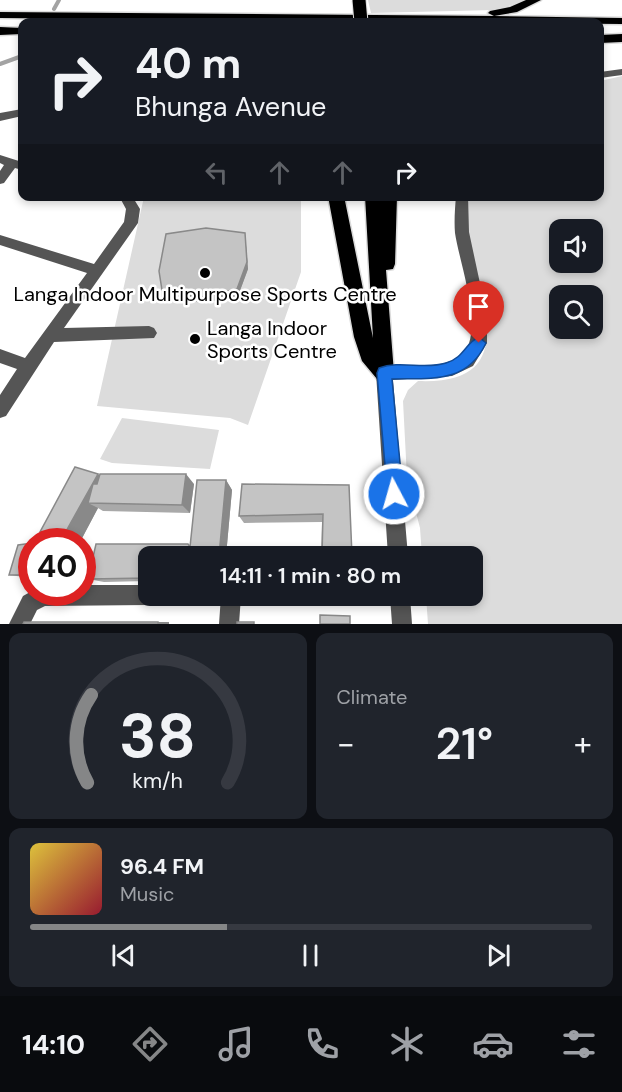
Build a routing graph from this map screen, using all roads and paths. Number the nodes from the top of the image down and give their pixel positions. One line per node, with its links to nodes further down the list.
1 (359, 0): 5 (highway, bridge)
2 (535, 0): 6 (highway)
3 (0, 15): 4 (highway)
4 (168, 18)
5 (357, 18)
6 (418, 18)
7 (604, 21): 8 (highway)
8 (622, 21)
9 (0, 30): 10 (highway)
10 (18, 31)
11 (604, 37): 12 (highway)
12 (622, 37)
13 (622, 72): 14 (street)
14 (604, 74)
15 (18, 114): 16 (street)
16 (0, 117)
17 (13, 163): 18 (street)
18 (0, 180)
19 (128, 201): 25 (street)
20 (337, 201): 31 (highway)
21 (373, 201): 26 (highway)
22 (389, 201): 26 (highway)
23 (462, 201): 31 (street)
24 (0, 240): 25 (street)
25 (96, 270): 28 (street)
26 (381, 326): 31 (highway)
27 (149, 333): 28 (street)
28 (50, 335): 30 (street)
29 (0, 356): 30 (street)
30 (28, 366): 32 (street)
31 (384, 373): 33 (street)
32 (0, 410)
33 (397, 546)
34 (138, 595): 37 (street)
35 (230, 606): 38 (street)
36 (401, 606): 39 (street)
37 (19, 624)
38 (229, 624)
39 (402, 624)

